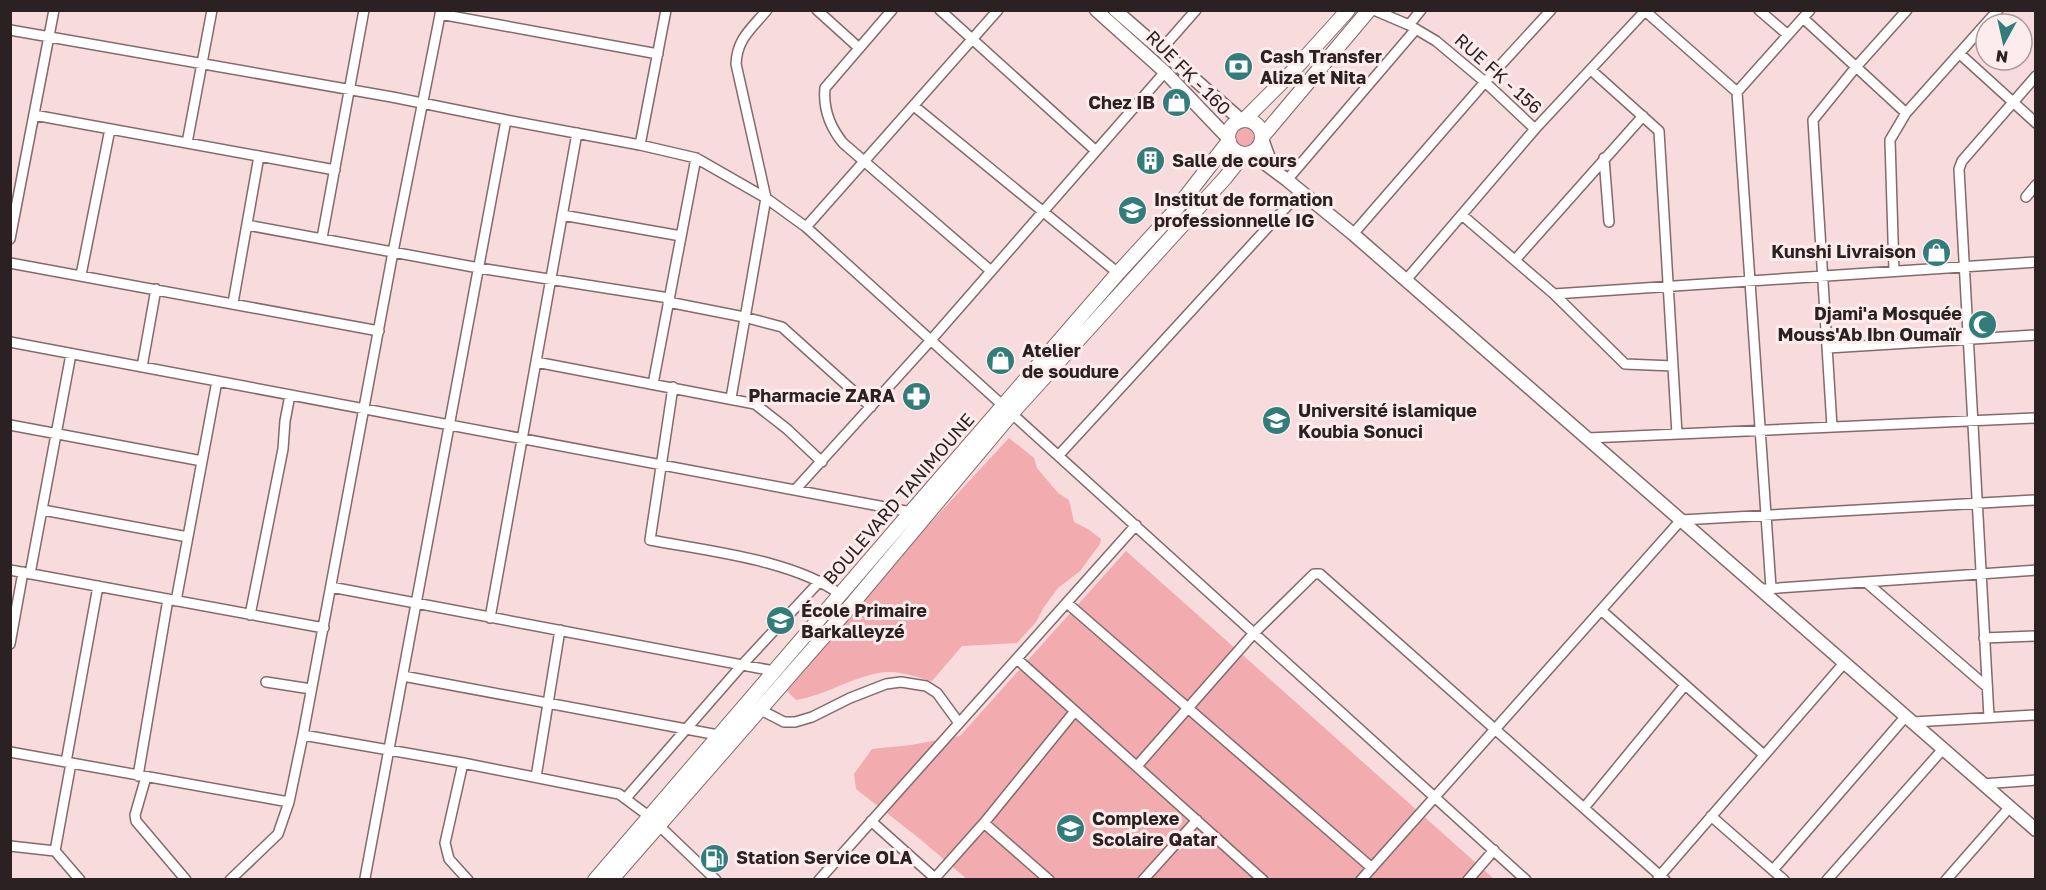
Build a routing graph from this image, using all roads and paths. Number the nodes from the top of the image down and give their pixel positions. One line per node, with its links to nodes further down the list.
1 (54, 10): 28 (street)
2 (212, 10): 34 (street)
3 (364, 10): 40 (street)
4 (666, 10): 32 (street)
5 (767, 10): 70 (street)
6 (817, 10): 30 (street)
7 (892, 10): 30 (street)
8 (940, 10): 29 (street)
9 (998, 10): 29 (street)
10 (1096, 10): 37 (street, RUE FK - 160)
11 (1115, 10): 31 (street, RUE FK - 160)
12 (1196, 10): 31 (street)
13 (1348, 10): 49 (main road)
14 (1369, 10): 54 (main road)
15 (1374, 10): 25 (street, RUE FK - 156)
16 (1421, 10): 25 (street)
17 (1551, 10): 39 (street)
18 (1759, 10): 27 (street)
19 (1810, 10): 24 (street)
20 (1907, 10): 35 (street)
21 (1998, 10): 33 (street)
22 (1645, 11): 36 (street); 41 (street)
23 (441, 12): 32 (street); 43 (street)
24 (1803, 18): 27 (street); 35 (street)
25 (1412, 27): 39 (street, RUE FK - 156); 66 (street)
26 (10, 30): 28 (street)
27 (1788, 35): 41 (street)
28 (49, 37): 34 (street); 46 (street)
29 (972, 39): 44 (street); 58 (street)
30 (859, 48): 63 (street)
31 (1160, 51): 49 (street, RUE FK - 160)
32 (658, 54): 57 (street)
33 (1960, 54): 42 (street); 45 (street)
34 (202, 63): 40 (street); 56 (street)
35 (1856, 67): 45 (street); 91 (street)
36 (1591, 70): 47 (street); 52 (street)
37 (1165, 72): 55 (street, RUE FK - 160); 58 (street)
38 (2036, 76): 42 (street)
39 (1485, 82): 52 (street, RUE FK - 156); 77 (street)
40 (349, 89): 43 (street); 65 (street)
41 (1737, 92): 94 (street)
42 (2013, 102): 50 (street); 85 (street)
43 (423, 104): 48 (street); 81 (street)
44 (914, 106): 63 (street); 71 (street)
45 (1906, 113): 88 (street)
46 (34, 115): 51 (street); 80 (street)
47 (1643, 116): 62 (street); 95 (street)
48 (506, 120): 53 (street); 86 (street)
49 (1243, 120): 54 (main road); 55 (main road)
50 (2036, 123)
51 (110, 129): 56 (street); 90 (street)
52 (1535, 129): 73 (street)
53 (577, 133): 57 (street); 72 (street)
54 (1262, 138): 59 (main road); 64 (street)
55 (1228, 139): 59 (main road); 89 (main road, BOULEVARD TANIMOUNE)
56 (187, 143): 60 (street)
57 (640, 145): 61 (street)
58 (1096, 151): 71 (street)
59 (1247, 153): 64 (street); 118 (main road, BOULEVARD TANIMOUNE)
60 (259, 156): 65 (street); 75 (street)
61 (696, 158): 70 (street); 78 (street)
62 (1604, 158): 74 (street); 82 (street)
63 (865, 160): 76 (street); 87 (street)
64 (1273, 169): 66 (street)
65 (335, 170): 79 (street)
66 (1287, 180): 68 (street)
67 (2036, 185): 69 (street)
68 (1301, 191): 77 (street); 129 (street)
69 (2026, 197)
70 (766, 198): 76 (street); 100 (street)
71 (1043, 212): 87 (street); 89 (street)
72 (562, 215): 78 (street); 92 (street)
73 (1462, 215): 82 (street); 93 (street)
74 (1609, 222)
75 (247, 225): 79 (street); 99 (street)
76 (806, 227): 104 (street)
77 (1353, 234): 93 (street)
78 (681, 236): 98 (street)
79 (322, 238): 81 (street)
80 (10, 239)
81 (393, 252): 86 (street); 101 (street)
82 (1515, 260): 97 (street)
83 (2036, 262): 85 (street)
84 (10, 263): 90 (street)
85 (1965, 266): 88 (street); 103 (street)
86 (479, 268): 92 (street); 122 (street)
87 (991, 271): 104 (street)
88 (1894, 271): 91 (street)
89 (1118, 273): 118 (main road, BOULEVARD TANIMOUNE)
90 (81, 275): 96 (street)
91 (1823, 276): 94 (street); 106 (street)
92 (551, 280): 98 (street); 108 (street)
93 (1406, 280): 128 (street)
94 (1750, 281): 95 (street); 124 (street)
95 (1668, 286): 97 (street); 109 (street)
96 (156, 289): 99 (street); 110 (street)
97 (1554, 294): 109 (street)
98 (668, 300): 100 (street); 112 (street)
99 (233, 303): 101 (street)
100 (744, 317): 115 (street); 116 (street)
101 (379, 331): 117 (street)
102 (2036, 335): 103 (street)
103 (1970, 339): 106 (street); 120 (street)
104 (931, 340): 116 (street); 118 (street)
105 (10, 342): 107 (street)
106 (1828, 348): 123 (street)
107 (70, 354): 110 (street); 125 (street)
108 (536, 362): 112 (street); 127 (street)
109 (1673, 366): 126 (street)
110 (142, 367): 111 (street)
111 (217, 381): 114 (street); 130 (street)
112 (653, 384): 113 (street)
113 (674, 387): 115 (street); 132 (street)
114 (290, 395): 117 (street); 156 (street)
115 (731, 398): 131 (street)
116 (871, 407): 131 (street)
117 (364, 409): 122 (street); 149 (street)
118 (1008, 409): 129 (street); 137 (main road, BOULEVARD TANIMOUNE); 175 (main road, BOULEVARD TANIMOUNE)
119 (2036, 418): 120 (street)
120 (1972, 421): 123 (street); 135 (street)
121 (10, 425): 125 (street)
122 (450, 425): 127 (street); 154 (street)
123 (1832, 427): 124 (street)
124 (1760, 430): 126 (street); 138 (street)
125 (57, 434): 130 (street); 136 (street)
126 (1677, 434): 128 (street)
127 (522, 438): 132 (street); 157 (street)
128 (1588, 438): 139 (street)
129 (1059, 455): 140 (street)
130 (202, 461): 141 (street)
131 (822, 462): 133 (street)
132 (660, 465): 133 (street); 146 (street)
133 (795, 490): 137 (street)
134 (2036, 500): 135 (street)
135 (1977, 504): 138 (street); 145 (street)
136 (43, 510): 141 (street); 144 (street)
137 (911, 512): 151 (main road, BOULEVARD TANIMOUNE)
138 (1766, 516): 139 (street); 150 (street)
139 (1681, 520): 150 (street); 155 (street)
140 (1136, 525): 153 (street); 160 (street)
141 (189, 537): 152 (street)
142 (10, 570): 144 (street)
143 (2036, 570): 145 (street)
144 (26, 573): 148 (street); 163 (street)
145 (1981, 574): 147 (street); 162 (street)
146 (820, 581): 151 (street); 166 (street)
147 (1866, 582): 150 (street); 171 (street)
148 (98, 586): 152 (street); 189 (street)
149 (331, 587): 154 (street); 158 (street)
150 (1765, 589): 165 (street)
151 (841, 595): 167 (main road, BOULEVARD TANIMOUNE)
152 (172, 600): 156 (street); 192 (street)
153 (1067, 603): 164 (street); 174 (street)
154 (417, 604): 157 (street); 168 (street)
155 (1601, 610): 170 (street); 181 (street)
156 (250, 615): 158 (street)
157 (490, 618): 159 (street)
158 (324, 628): 172 (street)
159 (560, 630): 166 (street); 173 (street)
160 (1254, 633): 174 (street); 181 (street); 196 (street)
161 (2036, 636): 162 (street)
162 (1984, 638): 171 (street)
163 (10, 644)
164 (1017, 659): 176 (street); 180 (street)
165 (1845, 662): 179 (street); 188 (street)
166 (742, 665): 167 (street); 182 (street)
167 (774, 671): 184 (main road, BOULEVARD TANIMOUNE)
168 (403, 676): 173 (street); 186 (street)
169 (266, 682): 172 (street)
170 (1685, 685): 188 (street); 199 (street)
171 (1987, 687): 178 (street)
172 (311, 689): 183 (street)
173 (548, 703): 182 (street); 193 (street)
174 (1188, 708): 191 (street); 210 (street)
175 (759, 709): 180 (street); 203 (main road, BOULEVARD TANIMOUNE)
176 (1075, 711): 191 (street); 205 (street)
177 (2036, 715): 178 (street)
178 (1989, 717): 179 (street)
179 (1909, 719): 185 (street); 211 (street)
180 (959, 723): 204 (street)
181 (1496, 729): 196 (street); 199 (street)
182 (687, 730): 184 (street); 197 (street)
183 (303, 735): 186 (street); 198 (street)
184 (718, 735): 203 (main road, BOULEVARD TANIMOUNE)
185 (1943, 748): 195 (street); 230 (street)
186 (388, 749): 190 (street); 217 (street)
187 (10, 752): 189 (street)
188 (1764, 755): 201 (street)
189 (68, 763): 192 (street); 209 (street)
190 (464, 763): 193 (street); 218 (street)
191 (1137, 766): 202 (street)
192 (142, 776): 198 (street); 215 (street)
193 (536, 777): 197 (street)
194 (2036, 780): 195 (street)
195 (1982, 784): 200 (street)
196 (1435, 797): 208 (street); 210 (street)
197 (626, 798): 203 (street)
198 (289, 802): 216 (street)
199 (1584, 808): 213 (street)
200 (2008, 808): 206 (street); 231 (street)
201 (1711, 816): 211 (street); 213 (street)
202 (1197, 820): 212 (street); 225 (street)
203 (654, 821): 219 (main road, BOULEVARD TANIMOUNE); 220 (main road, BOULEVARD TANIMOUNE); 221 (street)
204 (871, 821): 222 (street); 223 (street)
205 (984, 823): 223 (street); 224 (street)
206 (2036, 830)
207 (10, 846): 209 (street)
208 (1494, 850): 227 (street); 228 (street)
209 (55, 851): 214 (street)
210 (1372, 868): 226 (street)
211 (1773, 870): 229 (street)
212 (1257, 878)
213 (1660, 878)
214 (80, 879)
215 (186, 879)
216 (230, 879)
217 (365, 879)
218 (468, 879)
219 (595, 879)
220 (611, 879)
221 (716, 879)
222 (820, 879)
223 (936, 879)
224 (1049, 879)
225 (1143, 879)
226 (1361, 879)
227 (1468, 879)
228 (1526, 879)
229 (1784, 879)
230 (1827, 879)
231 (1946, 879)

